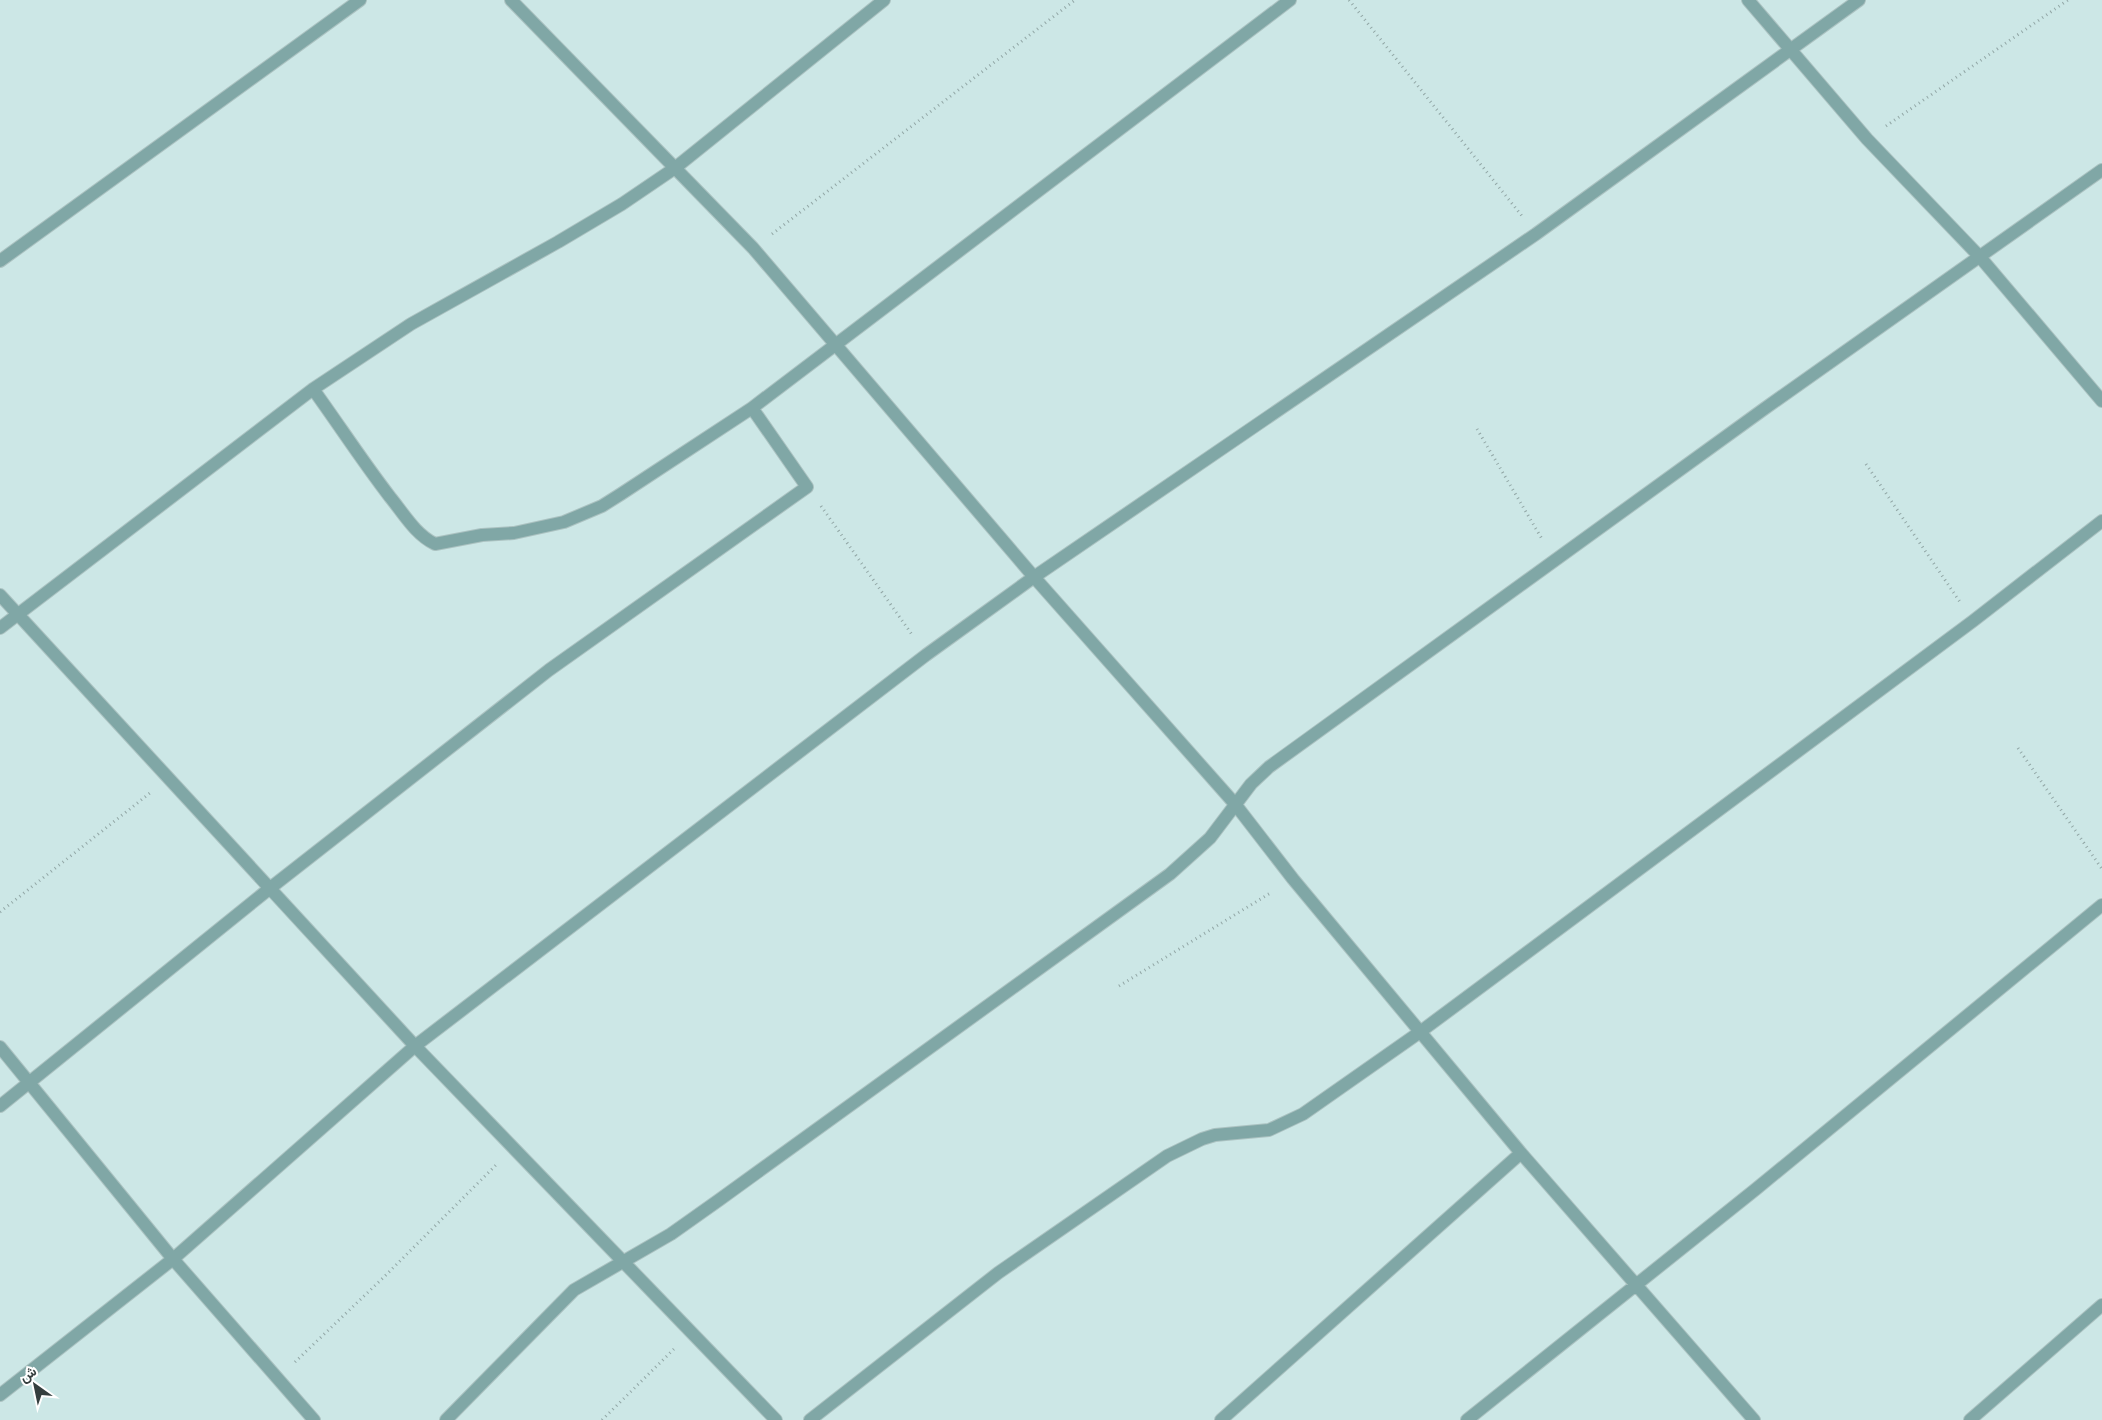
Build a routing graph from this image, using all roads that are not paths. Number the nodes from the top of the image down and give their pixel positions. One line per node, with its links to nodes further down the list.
1 (360, 0): 11 (street)
2 (512, 0): 8 (street)
3 (884, 0): 8 (street)
4 (1290, 0): 12 (street)
5 (1748, 0): 7 (street)
6 (1859, 0): 7 (street)
7 (1790, 50): 10 (street); 17 (street)
8 (675, 168): 12 (street); 13 (street)
9 (2102, 170): 10 (street)
10 (1980, 257): 14 (street); 21 (street)
11 (0, 261)
12 (836, 345): 15 (street); 17 (street)
13 (313, 389): 15 (street); 19 (street)
14 (2102, 402)
15 (752, 408): 22 (street)
16 (2102, 521): 24 (street)
17 (1034, 577): 21 (street); 25 (street)
18 (0, 595): 19 (street)
19 (18, 614): 20 (street); 22 (street)
20 (0, 628)
21 (1235, 804): 24 (street); 31 (street)
22 (269, 889): 25 (street); 27 (street)
23 (2102, 905): 32 (street)
24 (1420, 1032): 29 (street); 38 (street)
25 (415, 1046): 30 (street); 31 (street)
26 (0, 1047): 27 (street)
27 (28, 1083): 28 (street); 30 (street)
28 (0, 1106)
29 (1521, 1153): 32 (street); 39 (street)
30 (173, 1259): 34 (street); 35 (street)
31 (622, 1261): 36 (street); 37 (street)
32 (1637, 1286): 40 (street); 41 (street)
33 (2102, 1305): 42 (street)
34 (0, 1395)
35 (314, 1420)
36 (446, 1420)
37 (776, 1420)
38 (810, 1420)
39 (1221, 1420)
40 (1467, 1420)
41 (1754, 1420)
42 (1970, 1420)

